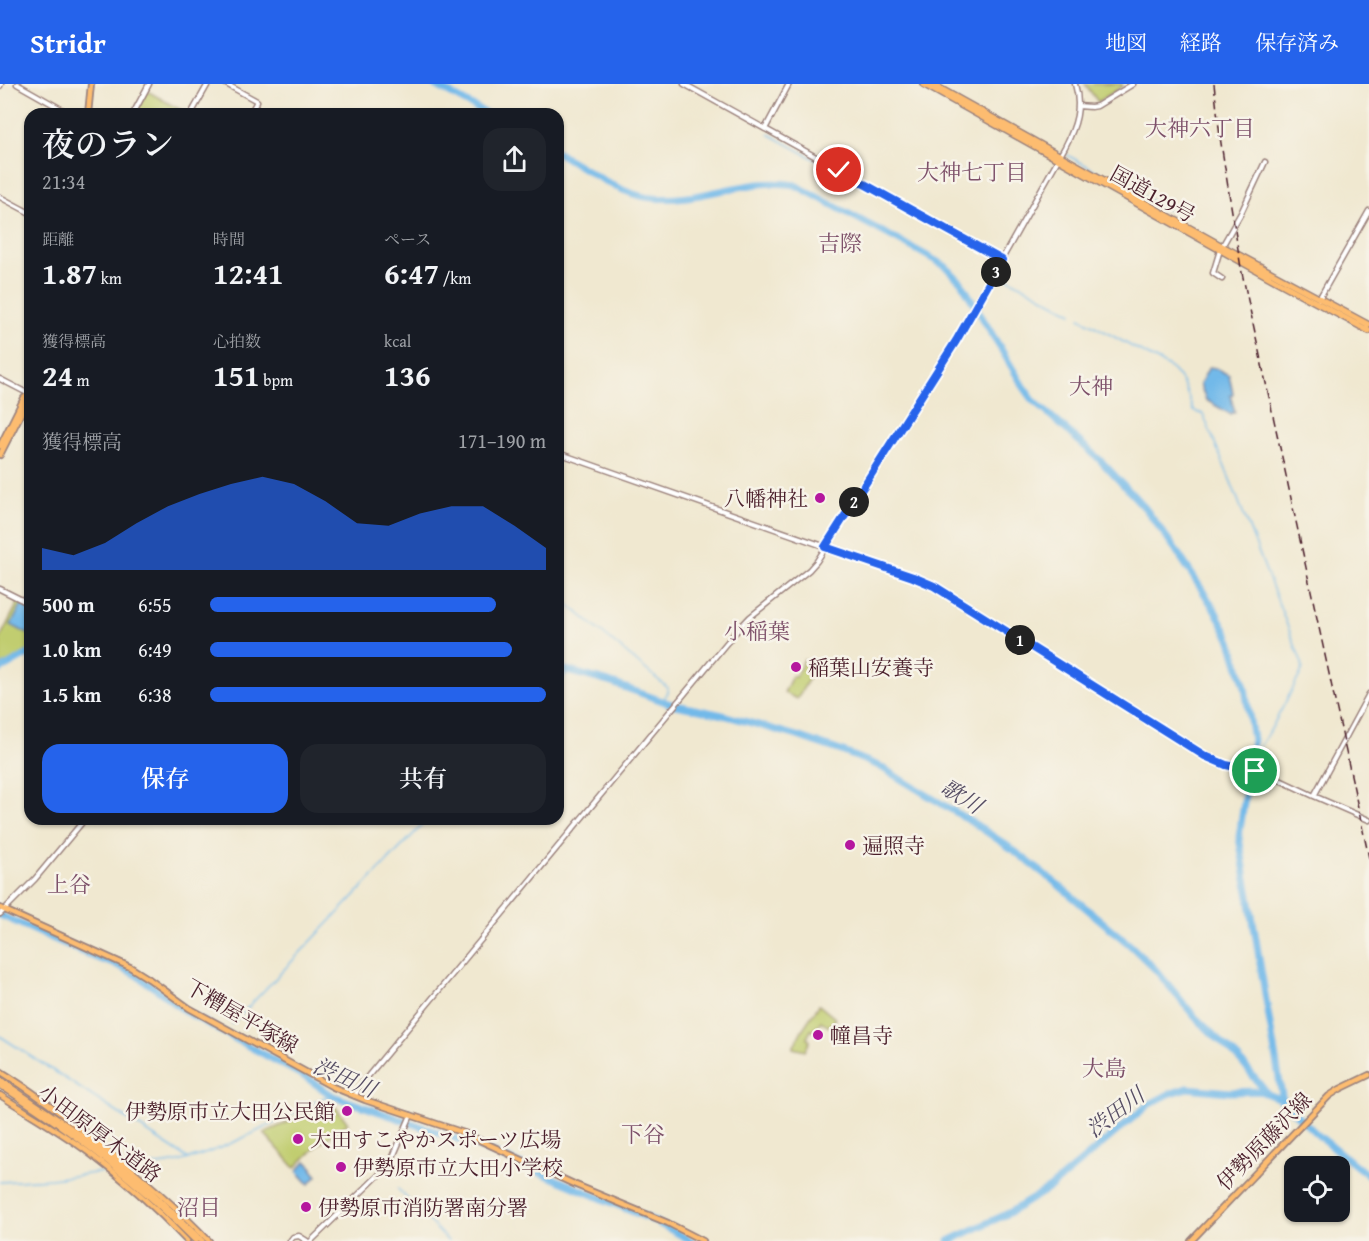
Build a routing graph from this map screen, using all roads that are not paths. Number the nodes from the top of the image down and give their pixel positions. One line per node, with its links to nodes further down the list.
1 (17, 84): 13 (street)
2 (91, 84): 14 (main road)
3 (149, 84): 15 (street)
4 (208, 84): 16 (street)
5 (226, 84): 17 (street)
6 (684, 84): 18 (street)
7 (789, 84): 18 (street)
8 (923, 84): 19 (highway, 国道129号)
9 (932, 84): 19 (highway, 国道129号)
10 (1075, 84): 12 (street)
11 (1134, 84): 12 (street)
12 (1078, 106): 19 (street)
13 (59, 108)
14 (89, 108)
15 (135, 108)
16 (194, 108)
17 (253, 108)
18 (765, 129): 25 (street)
19 (1059, 157): 24 (highway, 国道129号); 25 (street)
20 (1265, 162): 24 (street)
21 (0, 197): 22 (street)
22 (24, 210)
23 (1369, 211): 27 (street)
24 (1221, 248): 26 (street); 27 (highway, 国道129号)
25 (1002, 260): 37 (street)
26 (1222, 279)
27 (1318, 301): 28 (highway, 国道129号); 29 (highway, 国道129号)
28 (1369, 325)
29 (1369, 331)
30 (0, 379): 31 (street)
31 (24, 390)
32 (24, 398): 34 (main road)
33 (24, 408): 35 (main road)
34 (0, 446)
35 (0, 455)
36 (564, 455): 37 (street)
37 (825, 547): 41 (street); 50 (street)
38 (0, 589): 39 (street)
39 (24, 601)
40 (1369, 694): 41 (street)
41 (1314, 796): 42 (street)
42 (1369, 820)
43 (80, 825): 44 (street)
44 (1, 911): 50 (main road, 下糟屋平塚線)
45 (0, 1071): 53 (main road)
46 (1369, 1075): 61 (main road, 伊勢原藤沢線)
47 (0, 1080): 52 (highway, 小田原厚木道路)
48 (0, 1085): 52 (highway, 小田原厚木道路)
49 (0, 1095): 52 (main road)
50 (354, 1096): 51 (main road, 下糟屋平塚線)
51 (410, 1119): 59 (street); 60 (main road, 下糟屋平塚線)
52 (114, 1166): 53 (highway, 小田原厚木道路)
53 (122, 1170): 54 (main road); 55 (highway, 小田原厚木道路); 56 (highway, 小田原厚木道路); 57 (main road)
54 (187, 1241)
55 (196, 1241)
56 (202, 1241)
57 (209, 1241)
58 (290, 1241): 59 (street)
59 (309, 1241)
60 (703, 1241)
61 (1191, 1241)

